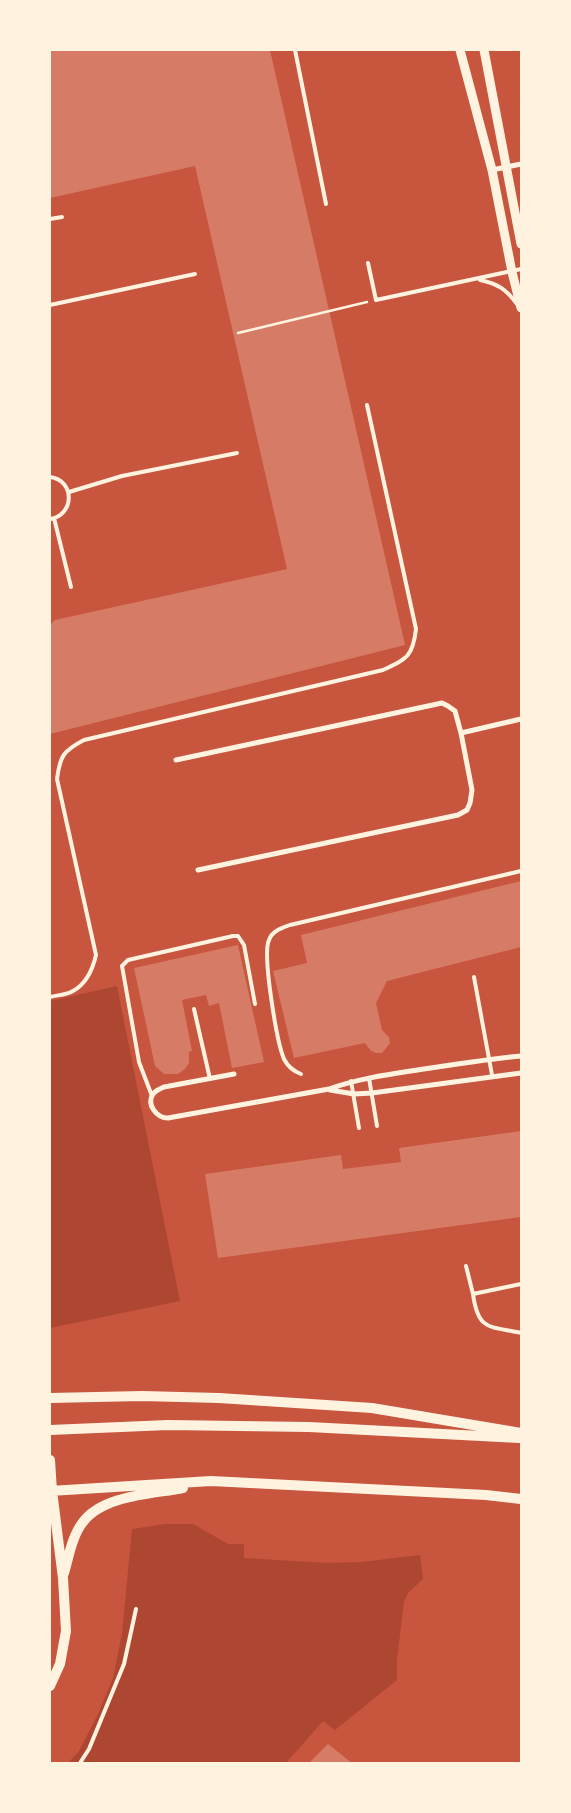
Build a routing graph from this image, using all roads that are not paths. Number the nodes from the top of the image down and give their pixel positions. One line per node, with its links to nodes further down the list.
1 (295, 50): 7 (lane)
2 (460, 50): 6 (street)
3 (484, 50): 5 (street)
4 (521, 164): 5 (street)
5 (507, 167): 6 (street); 10 (street)
6 (492, 170): 13 (street)
7 (326, 204)
8 (62, 217): 9 (lane)
9 (50, 219)
10 (521, 244)
11 (368, 263): 15 (lane)
12 (521, 268): 13 (lane)
13 (512, 272): 15 (lane); 17 (street)
14 (195, 274): 16 (lane)
15 (478, 279): 17 (lane)
16 (50, 305)
17 (521, 309)
18 (367, 405): 30 (lane)
19 (236, 453): 21 (lane)
20 (50, 477): 21 (lane)
21 (69, 492): 22 (lane)
22 (52, 518): 23 (lane)
23 (71, 587)
24 (521, 719): 25 (street)
25 (461, 732): 26 (street); 27 (street)
26 (176, 760)
27 (198, 870)
28 (521, 871): 37 (lane)
29 (474, 978): 34 (lane)
30 (50, 997)
31 (255, 1004): 45 (lane)
32 (194, 1009): 40 (lane)
33 (521, 1056): 34 (street)
34 (489, 1059): 38 (lane); 39 (street)
35 (521, 1073): 38 (street)
36 (234, 1074): 40 (street)
37 (301, 1074)
38 (492, 1075): 43 (street)
39 (369, 1078): 41 (street); 43 (lane)
40 (210, 1079): 45 (street)
41 (351, 1081): 42 (street); 44 (lane)
42 (330, 1089): 44 (street); 45 (street)
43 (372, 1093): 44 (street); 46 (lane)
44 (354, 1094): 47 (lane)
45 (152, 1096)
46 (377, 1126)
47 (359, 1128)
48 (466, 1266): 50 (lane)
49 (521, 1284): 50 (lane)
50 (473, 1294): 51 (lane)
51 (521, 1333)
52 (50, 1398): 54 (main road)
53 (50, 1430): 55 (main road)
54 (521, 1433)
55 (521, 1438)
56 (50, 1460): 58 (main road)
57 (211, 1481): 58 (main road); 59 (main road); 60 (main road)
58 (51, 1491): 60 (main road)
59 (521, 1499)
60 (63, 1578): 62 (main road)
61 (136, 1609): 63 (lane)
62 (50, 1686)
63 (80, 1763)

